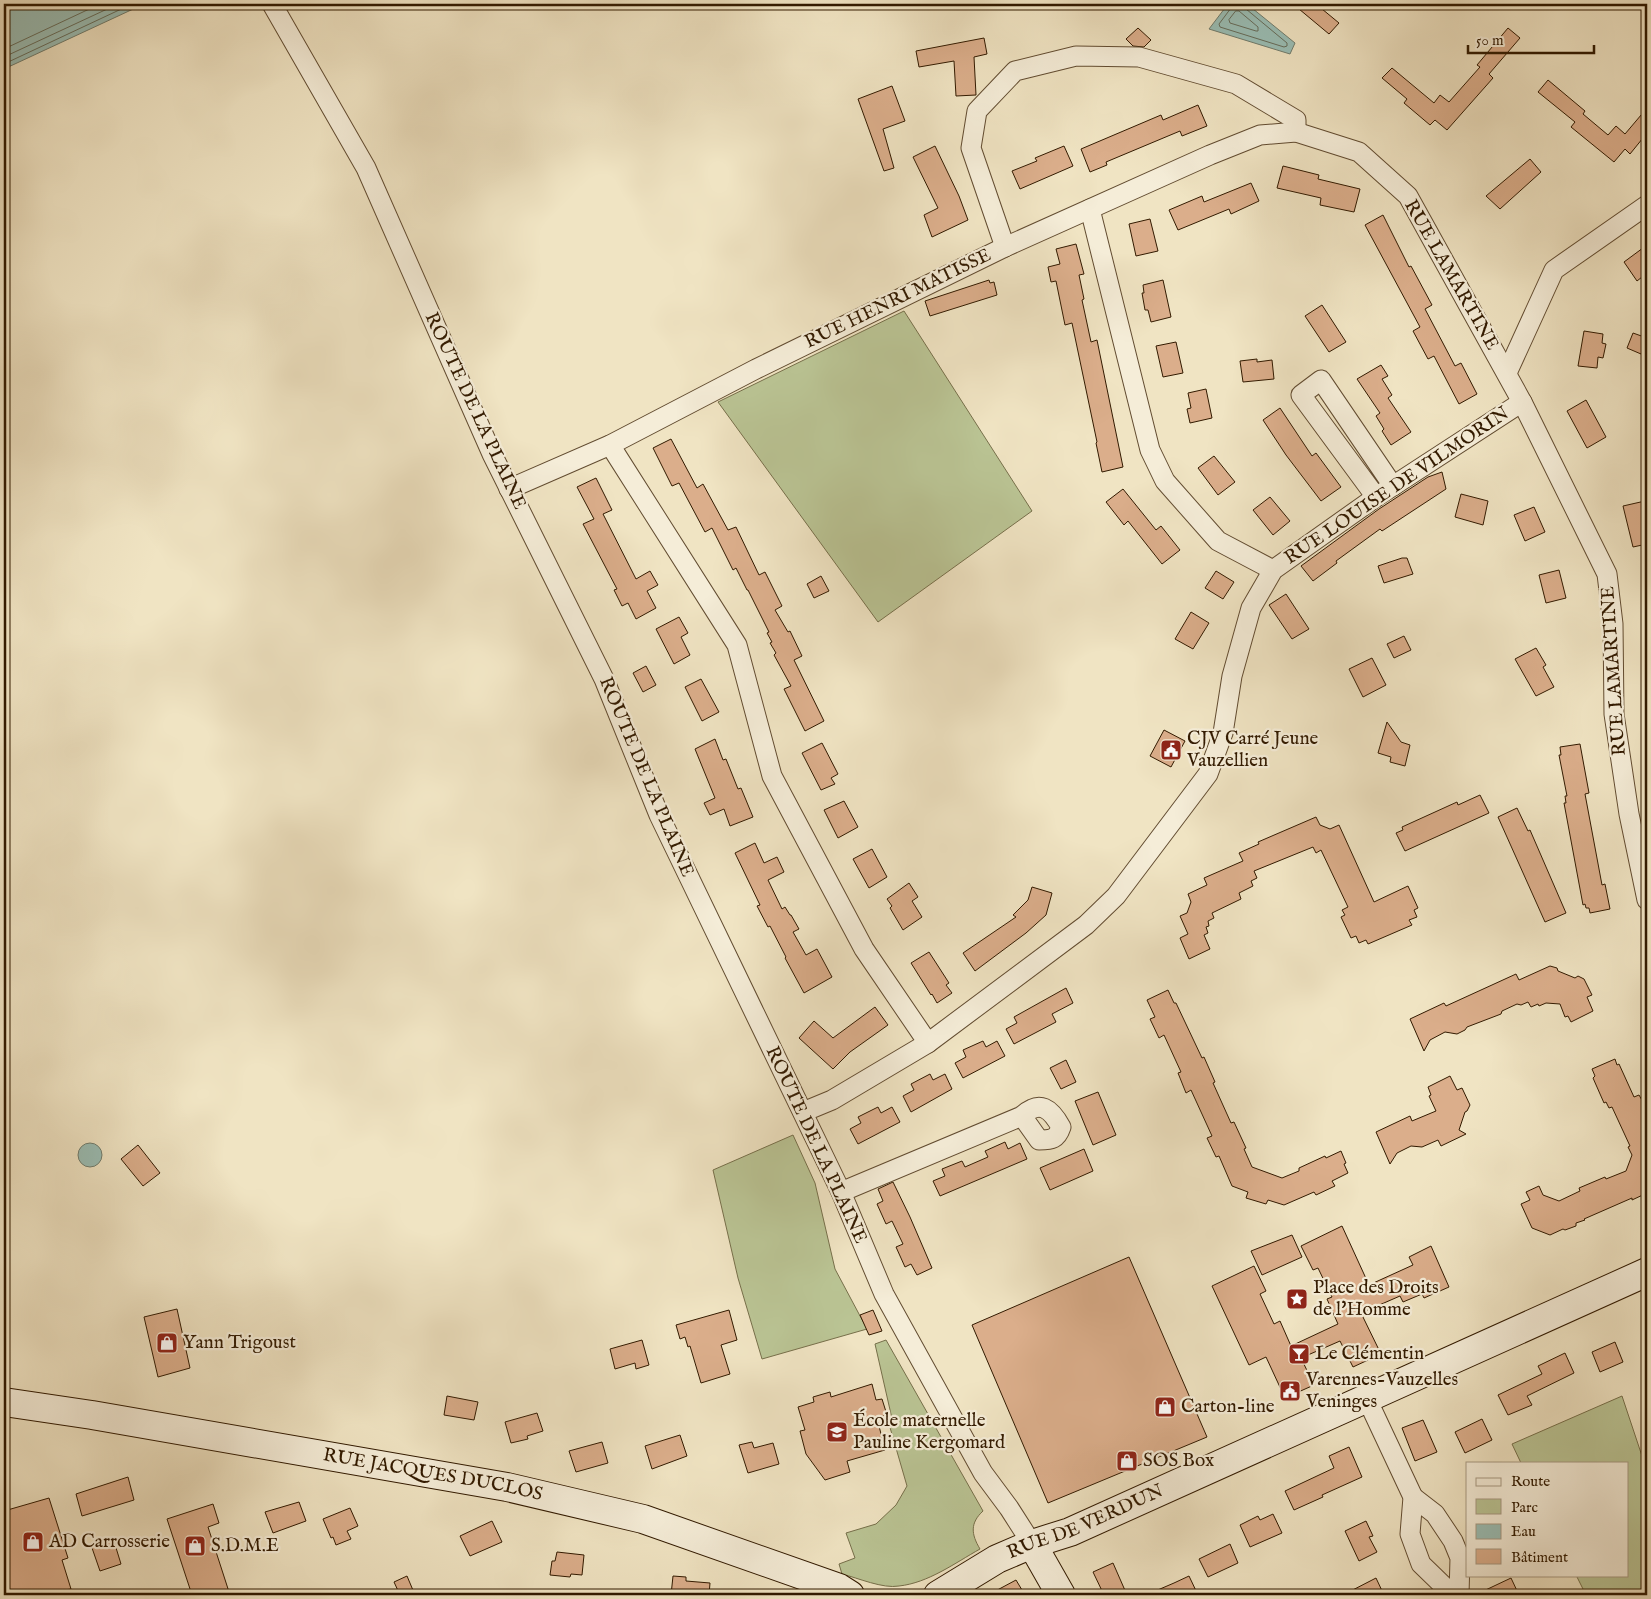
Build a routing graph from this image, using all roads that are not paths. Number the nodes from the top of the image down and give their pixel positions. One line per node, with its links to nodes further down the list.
1 (272, 4): 10 (street, ROUTE DE LA PLAINE)
2 (1296, 132): 4 (street, RUE HENRI MATISSE); 5 (street); 6 (street, RUE LAMARTINE)
3 (1647, 205): 6 (street)
4 (1090, 209): 5 (street, RUE HENRI MATISSE); 12 (street)
5 (1004, 247): 8 (street, RUE HENRI MATISSE)
6 (1507, 373): 7 (street, RUE LAMARTINE)
7 (1522, 402): 9 (street, RUE LOUISE DE VILMORIN); 13 (street, RUE LAMARTINE)
8 (610, 445): 10 (street, RUE HENRI MATISSE); 15 (street)
9 (1393, 486): 11 (street, RUE LOUISE DE VILMORIN); 11 (street)
10 (509, 489): 16 (street, ROUTE DE LA PLAINE)
11 (1376, 497): 12 (street, RUE LOUISE DE VILMORIN)
12 (1273, 570): 15 (street, RUE LOUISE DE VILMORIN)
13 (1641, 837): 14 (street, RUE LAMARTINE)
14 (1647, 900)
15 (928, 1043): 16 (street, RUE LOUISE DE VILMORIN)
16 (803, 1112): 18 (street, ROUTE DE LA PLAINE)
17 (1022, 1116): 18 (street)
18 (841, 1192): 23 (street, ROUTE DE LA PLAINE)
19 (1647, 1272): 20 (street, RUE DE VERDUN)
20 (1367, 1398): 22 (street); 23 (street, RUE DE VERDUN)
21 (4, 1402): 24 (street, RUE JACQUES DUCLOS)
22 (1413, 1497): 27 (street); 28 (street)
23 (1032, 1544): 25 (street, RUE DE VERDUN); 26 (street)
24 (850, 1595)
25 (938, 1595)
26 (1061, 1595)
27 (1453, 1595)
28 (1459, 1595)

